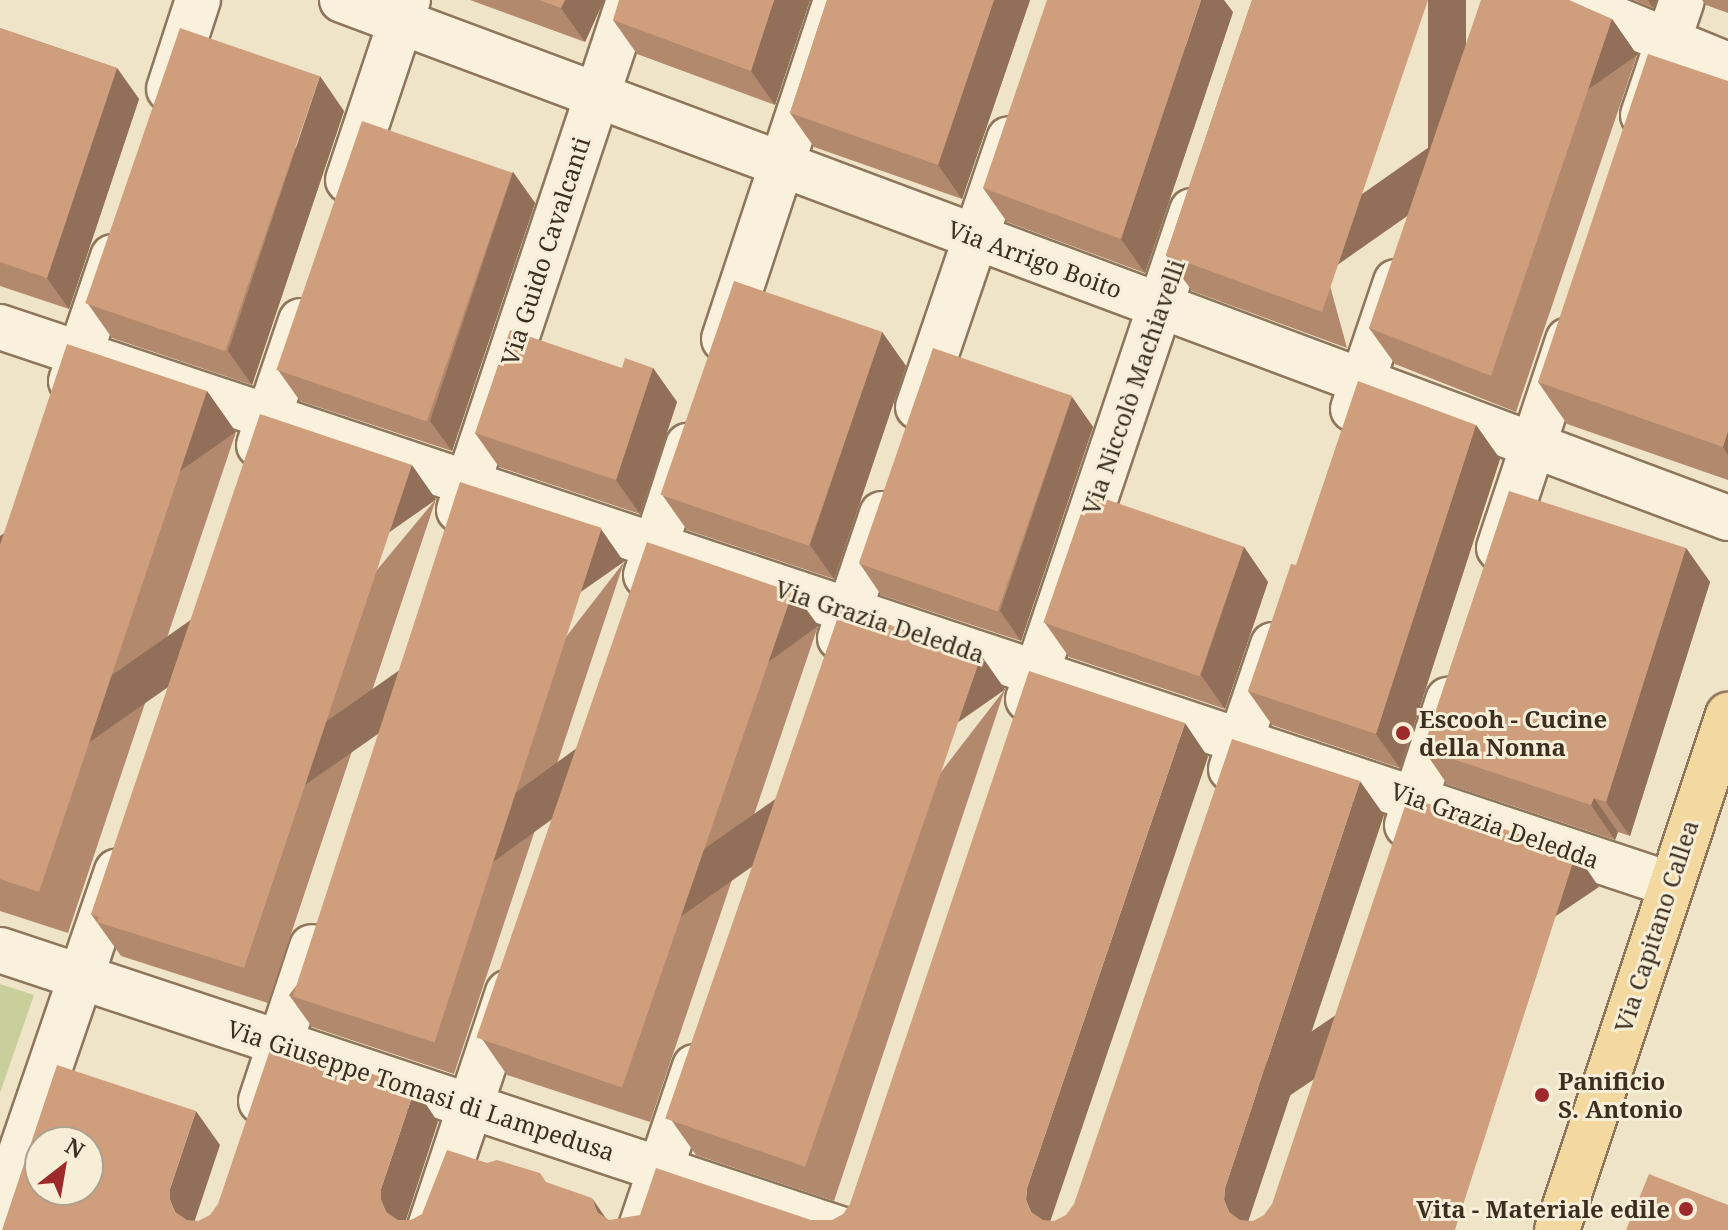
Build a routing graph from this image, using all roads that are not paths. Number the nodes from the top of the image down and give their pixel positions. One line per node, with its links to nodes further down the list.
1 (198, 0): 11 (street)
2 (342, 0): 6 (street, Via Arrigo Boito)
3 (629, 0): 9 (street, Via Guido Cavalcanti)
4 (836, 0): 13 (street)
5 (1568, 0): 7 (street)
6 (404, 11): 9 (street, Via Arrigo Boito); 15 (street)
7 (1675, 20): 8 (street); 12 (street)
8 (1728, 65)
9 (597, 95): 13 (street, Via Arrigo Boito); 30 (street, Via Guido Cavalcanti)
10 (1021, 104): 17 (street)
11 (154, 133)
12 (1628, 160)
13 (782, 164): 17 (street, Via Arrigo Boito); 33 (street)
14 (1204, 175): 21 (street, Via Niccolò Machiavelli)
15 (337, 212)
16 (125, 221): 23 (street)
17 (975, 237): 21 (street, Via Arrigo Boito); 37 (street)
18 (1407, 249): 24 (street)
19 (313, 285): 26 (street)
20 (1583, 295): 28 (street)
21 (1160, 306): 24 (street, Via Arrigo Boito); 40 (street, Via Niccolò Machiavelli)
22 (0, 327): 23 (street, Via Grazia Deledda)
23 (80, 354): 25 (street); 26 (street, Via Grazia Deledda)
24 (1362, 381): 27 (street); 28 (street, Via Arrigo Boito)
25 (60, 414)
26 (269, 417): 29 (street); 30 (street, Via Grazia Deledda)
27 (1342, 441)
28 (1533, 445): 31 (street, Via Arrigo Boito); 34 (street)
29 (249, 478)
30 (468, 483): 32 (street, Via Guido Cavalcanti); 33 (street, Via Grazia Deledda)
31 (1728, 518)
32 (447, 543)
33 (656, 545): 35 (street); 37 (street, Via Grazia Deledda)
34 (1484, 592)
35 (636, 606)
36 (1286, 606): 43 (street)
37 (849, 610): 39 (street); 40 (street, Via Grazia Deledda)
38 (1460, 666): 44 (street)
39 (829, 671)
40 (1037, 673): 42 (street, Via Niccolò Machiavelli); 43 (street, Via Grazia Deledda)
41 (1728, 715): 48 (main road, Via Capitano Callea)
42 (1016, 733)
43 (1241, 740): 44 (street, Via Grazia Deledda); 45 (street)
44 (1416, 799): 47 (street); 48 (street, Via Grazia Deledda)
45 (1220, 800)
46 (133, 826): 52 (street)
47 (1396, 858)
48 (1669, 884): 62 (main road, Via Capitano Callea)
49 (326, 906): 54 (street)
50 (0, 950): 52 (street, Via Giuseppe Tomasi di Lampedusa)
51 (520, 955): 55 (street)
52 (82, 977): 54 (street, Via Giuseppe Tomasi di Lampedusa); 58 (street)
53 (707, 1033): 57 (street)
54 (280, 1042): 55 (street, Via Giuseppe Tomasi di Lampedusa); 56 (street)
55 (470, 1106): 57 (street, Via Giuseppe Tomasi di Lampedusa); 60 (street)
56 (247, 1143)
57 (661, 1169): 59 (street, Via Giuseppe Tomasi di Lampedusa); 61 (street)
58 (0, 1213)
59 (851, 1220)
60 (429, 1230)
61 (640, 1230)
62 (1557, 1230)

